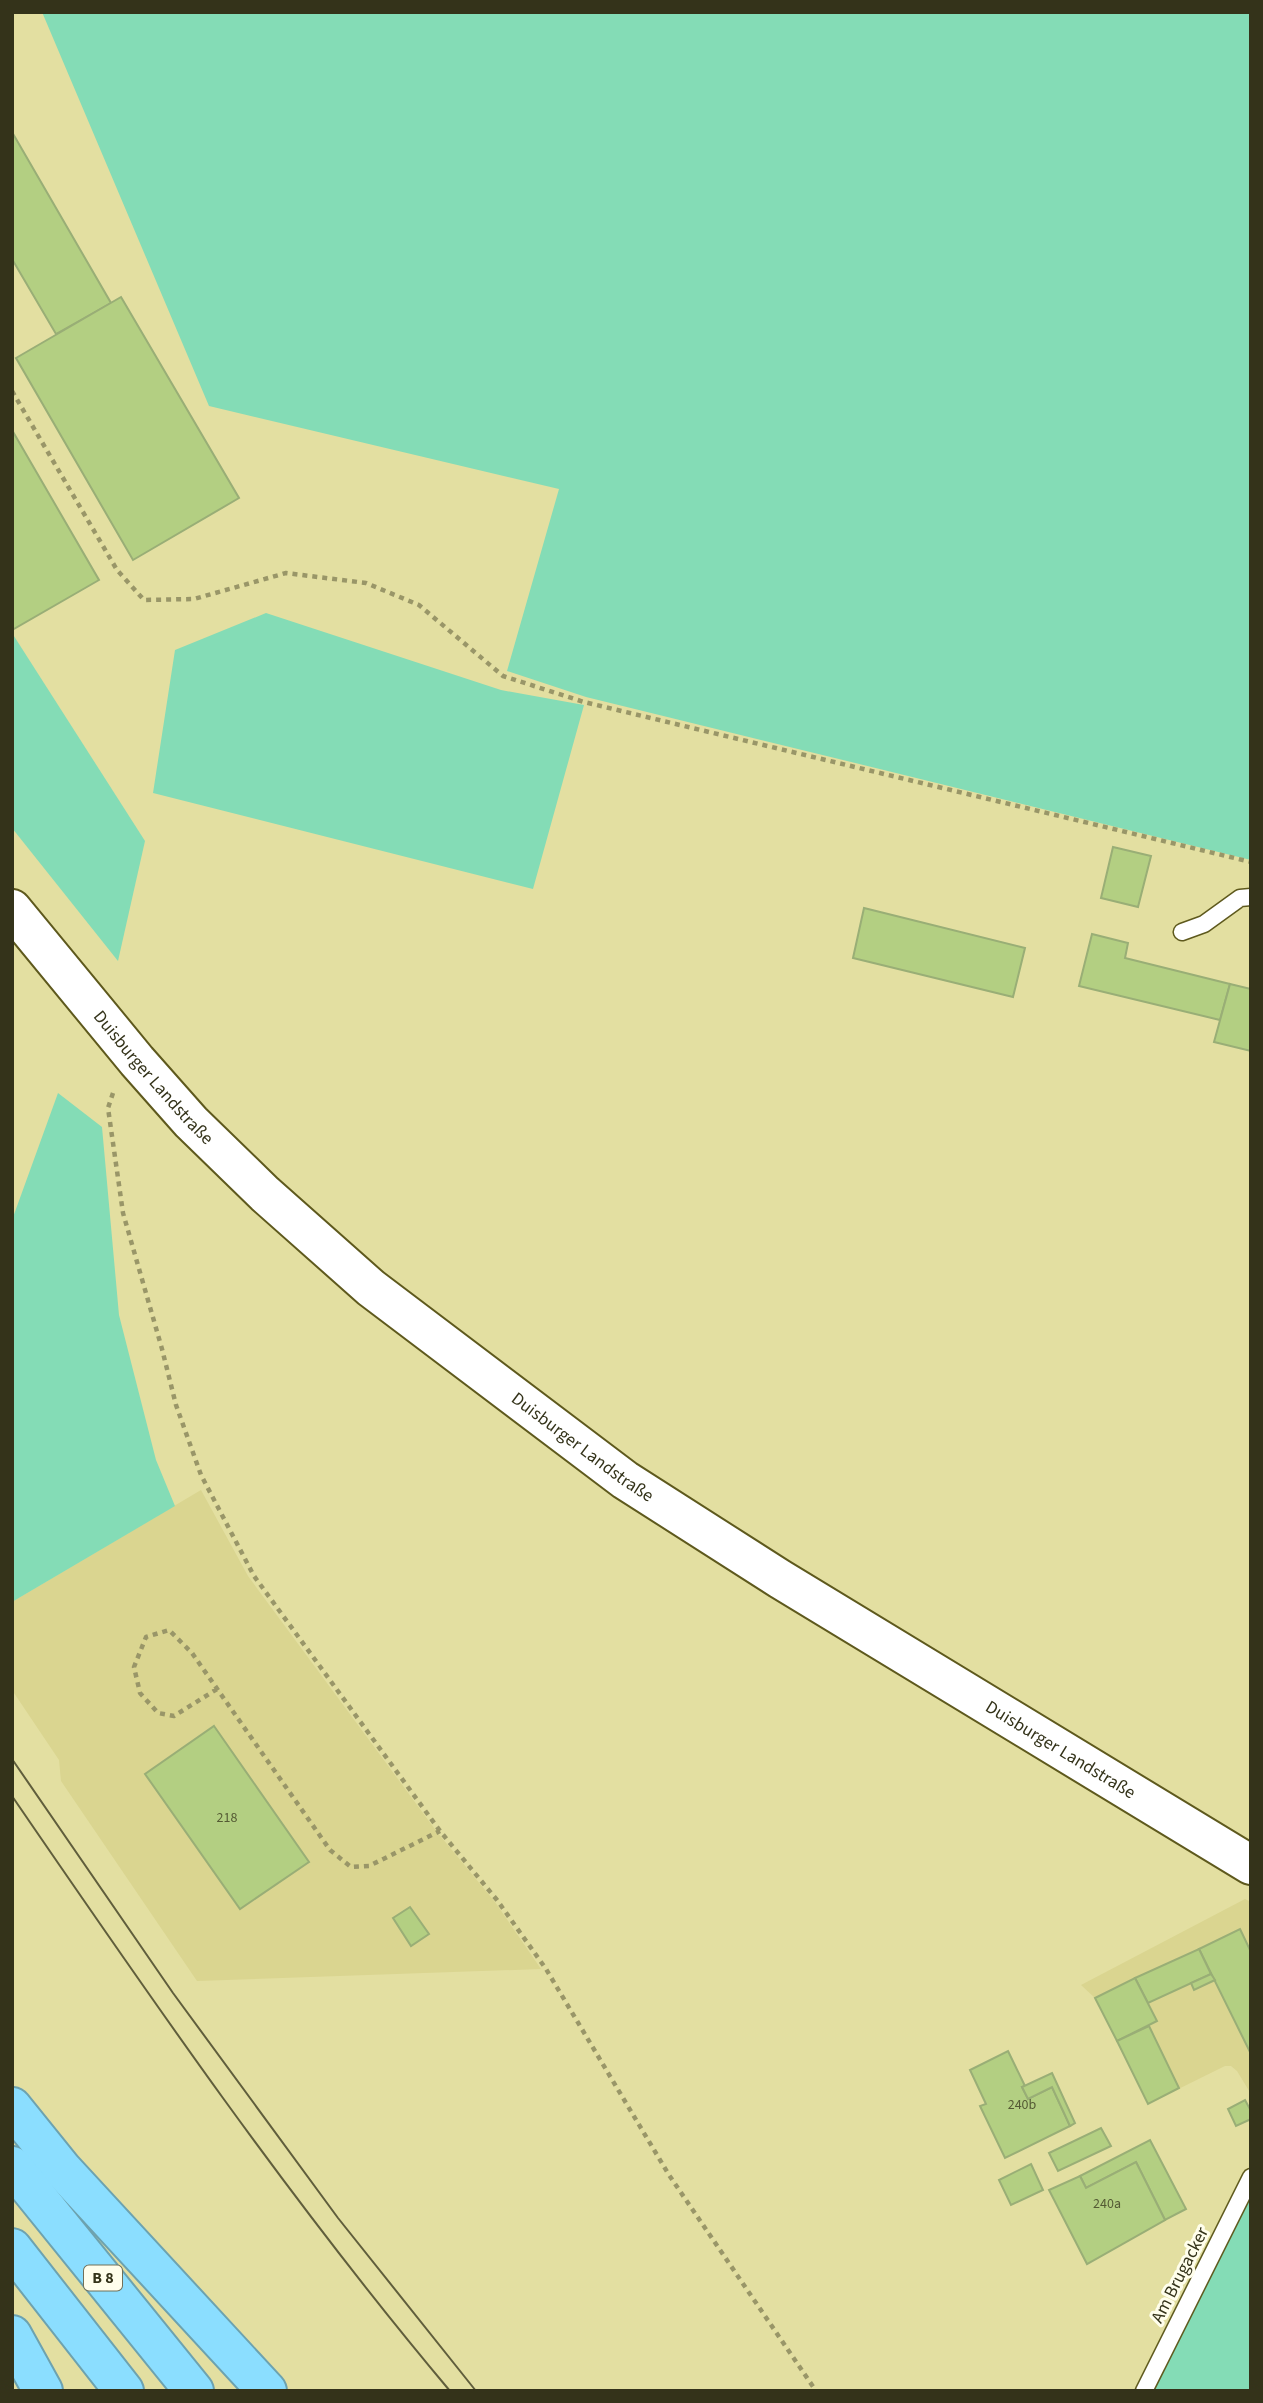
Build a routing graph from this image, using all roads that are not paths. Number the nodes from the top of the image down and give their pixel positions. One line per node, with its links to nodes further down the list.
1 (1251, 897): 3 (lane)
2 (12, 909): 4 (main road, Duisburger Landstraße)
3 (1182, 932)
4 (1251, 1865)
5 (12, 2107): 13 (highway)
6 (12, 2166): 12 (highway, B 8)
7 (1251, 2177): 14 (lane, Am Brugacker)
8 (12, 2248): 11 (highway)
9 (12, 2335): 10 (highway)
10 (43, 2391)
11 (124, 2391)
12 (194, 2391)
13 (267, 2391)
14 (1144, 2391)

